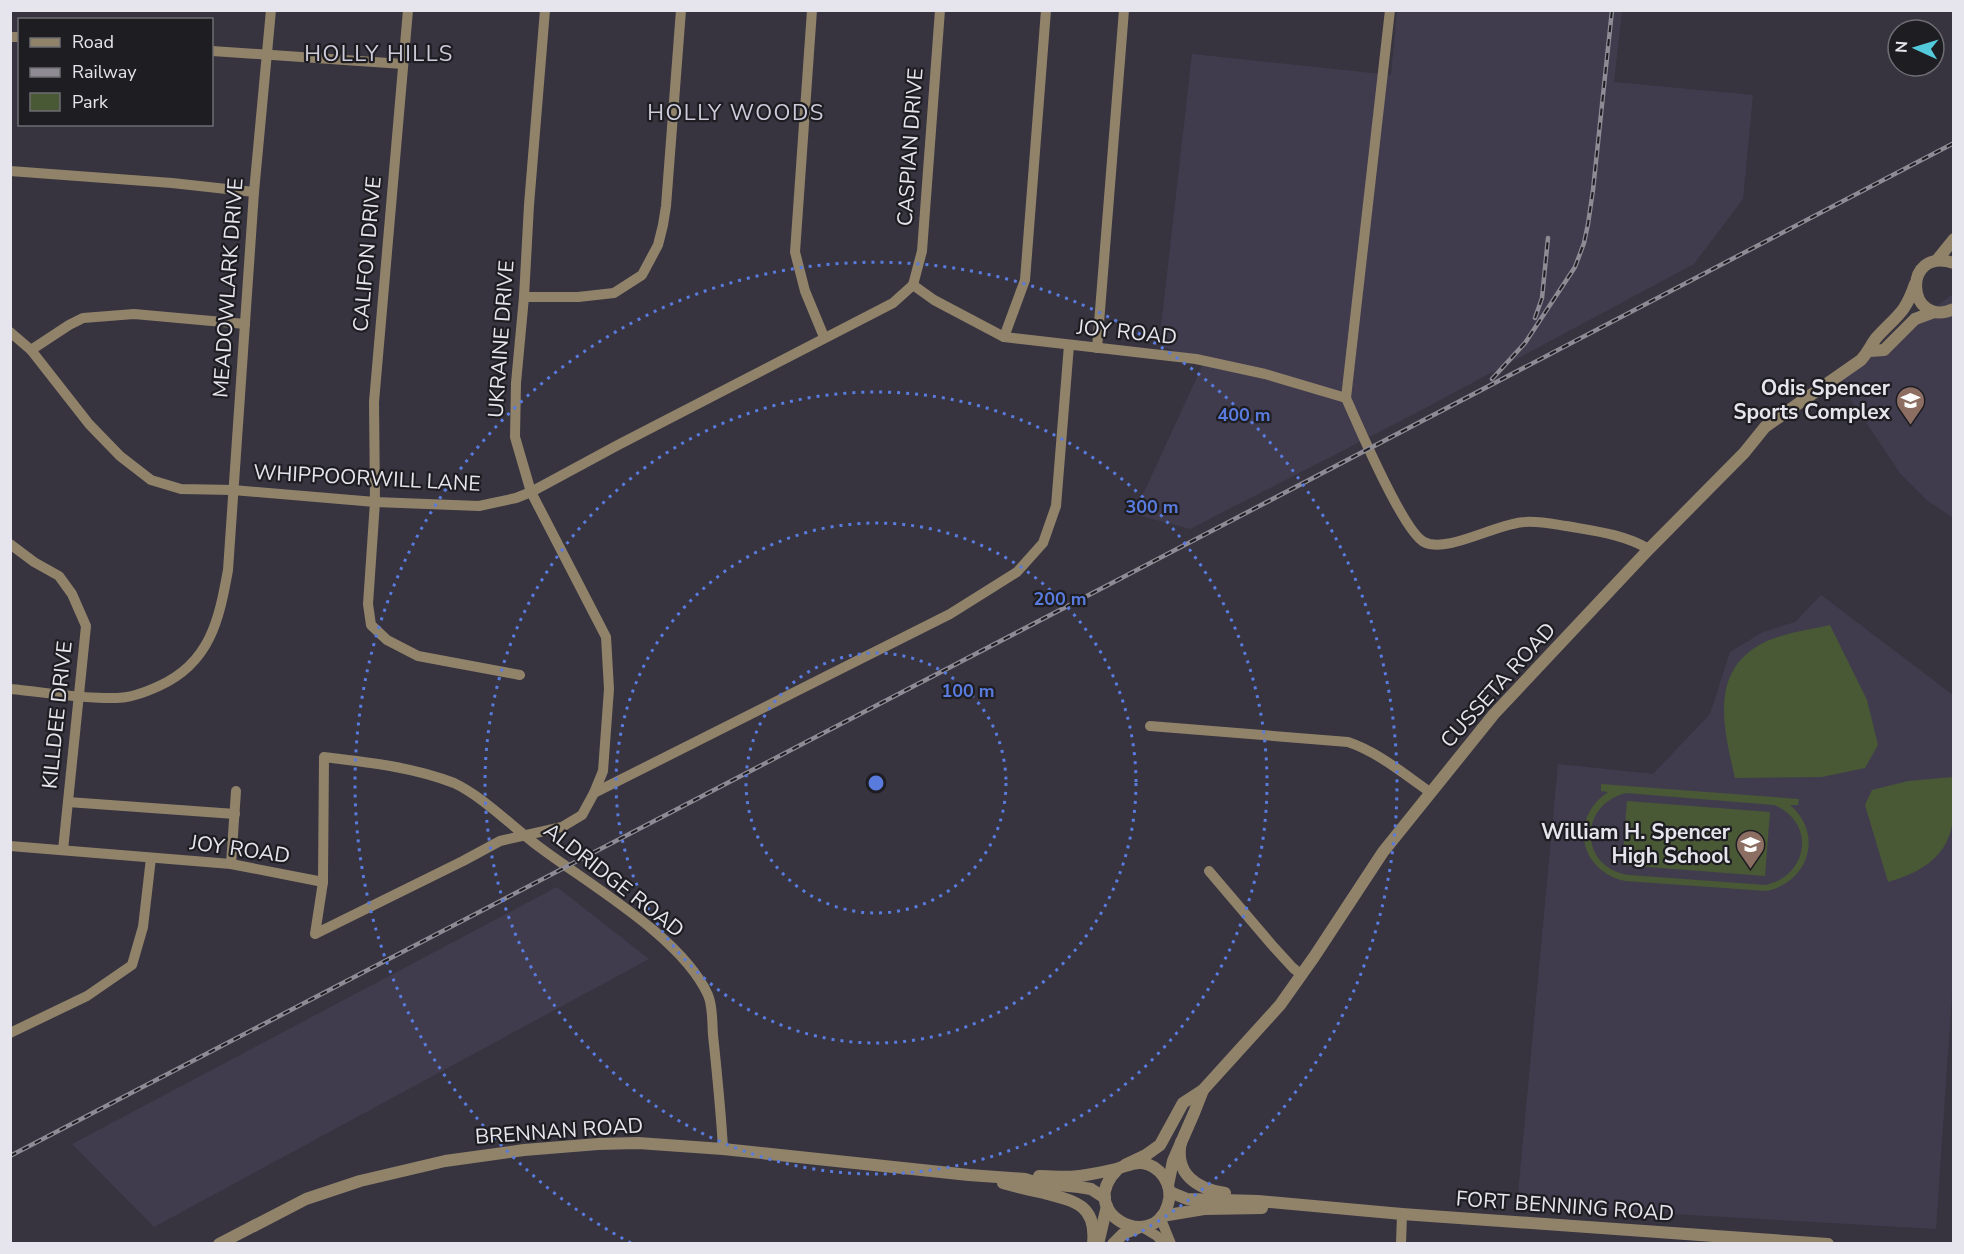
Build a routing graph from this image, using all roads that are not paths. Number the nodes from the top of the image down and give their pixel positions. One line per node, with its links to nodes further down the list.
1 (272, 10): 11 (street, MEADOWLARK DRIVE)
2 (408, 10): 12 (street, CALIFON DRIVE)
3 (545, 10): 20 (street, UKRAINE DRIVE)
4 (681, 10): 20 (street)
5 (812, 10): 25 (street)
6 (940, 10): 19 (street, CASPIAN DRIVE)
7 (1046, 10): 26 (street)
8 (1124, 10): 28 (street)
9 (1390, 10): 31 (street)
10 (213, 51): 11 (street)
11 (266, 55): 12 (street); 14 (street, MEADOWLARK DRIVE)
12 (403, 63): 34 (street, CALIFON DRIVE)
13 (10, 171): 14 (street)
14 (254, 192): 23 (street, MEADOWLARK DRIVE)
15 (1953, 239): 16 (street, CUSSETA ROAD)
16 (1937, 260): 17 (street); 18 (street, CUSSETA ROAD)
17 (1953, 263)
18 (1915, 284): 22 (street); 30 (street, CUSSETA ROAD)
19 (913, 285): 25 (street, WHIPPOORWILL LANE); 26 (street, JOY ROAD)
20 (524, 297): 33 (street, UKRAINE DRIVE)
21 (1953, 309): 22 (street, CUSSETA ROAD)
22 (1934, 312): 30 (street, CUSSETA ROAD)
23 (245, 324): 29 (street); 32 (street, MEADOWLARK DRIVE)
24 (10, 332): 29 (street, WHIPPOORWILL LANE)
25 (824, 337): 33 (street, WHIPPOORWILL LANE)
26 (1004, 337): 27 (street, JOY ROAD)
27 (1069, 345): 28 (street, JOY ROAD); 43 (street)
28 (1097, 348): 31 (street, JOY ROAD)
29 (31, 350): 32 (street, WHIPPOORWILL LANE)
30 (1870, 351): 36 (street, CUSSETA ROAD)
31 (1346, 398): 36 (street)
32 (233, 490): 34 (street, WHIPPOORWILL LANE); 39 (street, MEADOWLARK DRIVE)
33 (531, 492): 34 (street, WHIPPOORWILL LANE); 43 (street, UKRAINE DRIVE)
34 (375, 501): 37 (street, CALIFON DRIVE)
35 (10, 544): 39 (street, KILLDEE DRIVE)
36 (1649, 549): 42 (street, CUSSETA ROAD)
37 (520, 675)
38 (10, 690): 39 (street, MEADOWLARK DRIVE)
39 (79, 697): 44 (street, KILLDEE DRIVE)
40 (1150, 726): 42 (street)
41 (236, 791): 45 (street)
42 (1430, 792): 53 (street, CUSSETA ROAD)
43 (594, 793): 46 (street)
44 (68, 802): 45 (street); 48 (street, KILLDEE DRIVE)
45 (235, 814): 50 (street)
46 (525, 836): 52 (street); 52 (street, ALDRIDGE ROAD); 57 (street, ALDRIDGE ROAD)
47 (10, 846): 48 (street, JOY ROAD)
48 (63, 850): 49 (street, JOY ROAD)
49 (151, 858): 50 (street, JOY ROAD); 54 (street)
50 (231, 864): 52 (street, JOY ROAD)
51 (1209, 871): 53 (street)
52 (323, 882)
53 (1302, 975): 55 (street, CUSSETA ROAD)
54 (10, 1033)
55 (1203, 1090): 56 (street, CUSSETA ROAD); 58 (street, CUSSETA ROAD)
56 (1181, 1142): 61 (street, CUSSETA ROAD); 62 (street)
57 (723, 1149): 59 (street, BRENNAN ROAD); 69 (street, BRENNAN ROAD)
58 (1122, 1167): 60 (street, BRENNAN ROAD); 61 (street); 63 (street)
59 (969, 1175): 60 (street, BRENNAN ROAD); 70 (street)
60 (1025, 1179): 63 (street, BRENNAN ROAD)
61 (1169, 1189): 62 (street, FORT BENNING ROAD); 66 (street)
62 (1258, 1200): 64 (street, FORT BENNING ROAD)
63 (1106, 1202): 67 (street); 70 (street)
64 (1300, 1205): 65 (street, FORT BENNING ROAD); 66 (street, FORT BENNING ROAD)
65 (1402, 1214): 68 (street, FORT BENNING ROAD); 74 (street)
66 (1161, 1217): 67 (street); 73 (street)
67 (1140, 1227): 71 (street); 72 (street)
68 (1803, 1242): 75 (street, FORT BENNING ROAD)
69 (219, 1244)
70 (1096, 1244)
71 (1113, 1244)
72 (1164, 1244)
73 (1171, 1244)
74 (1401, 1244)
75 (1828, 1244)

